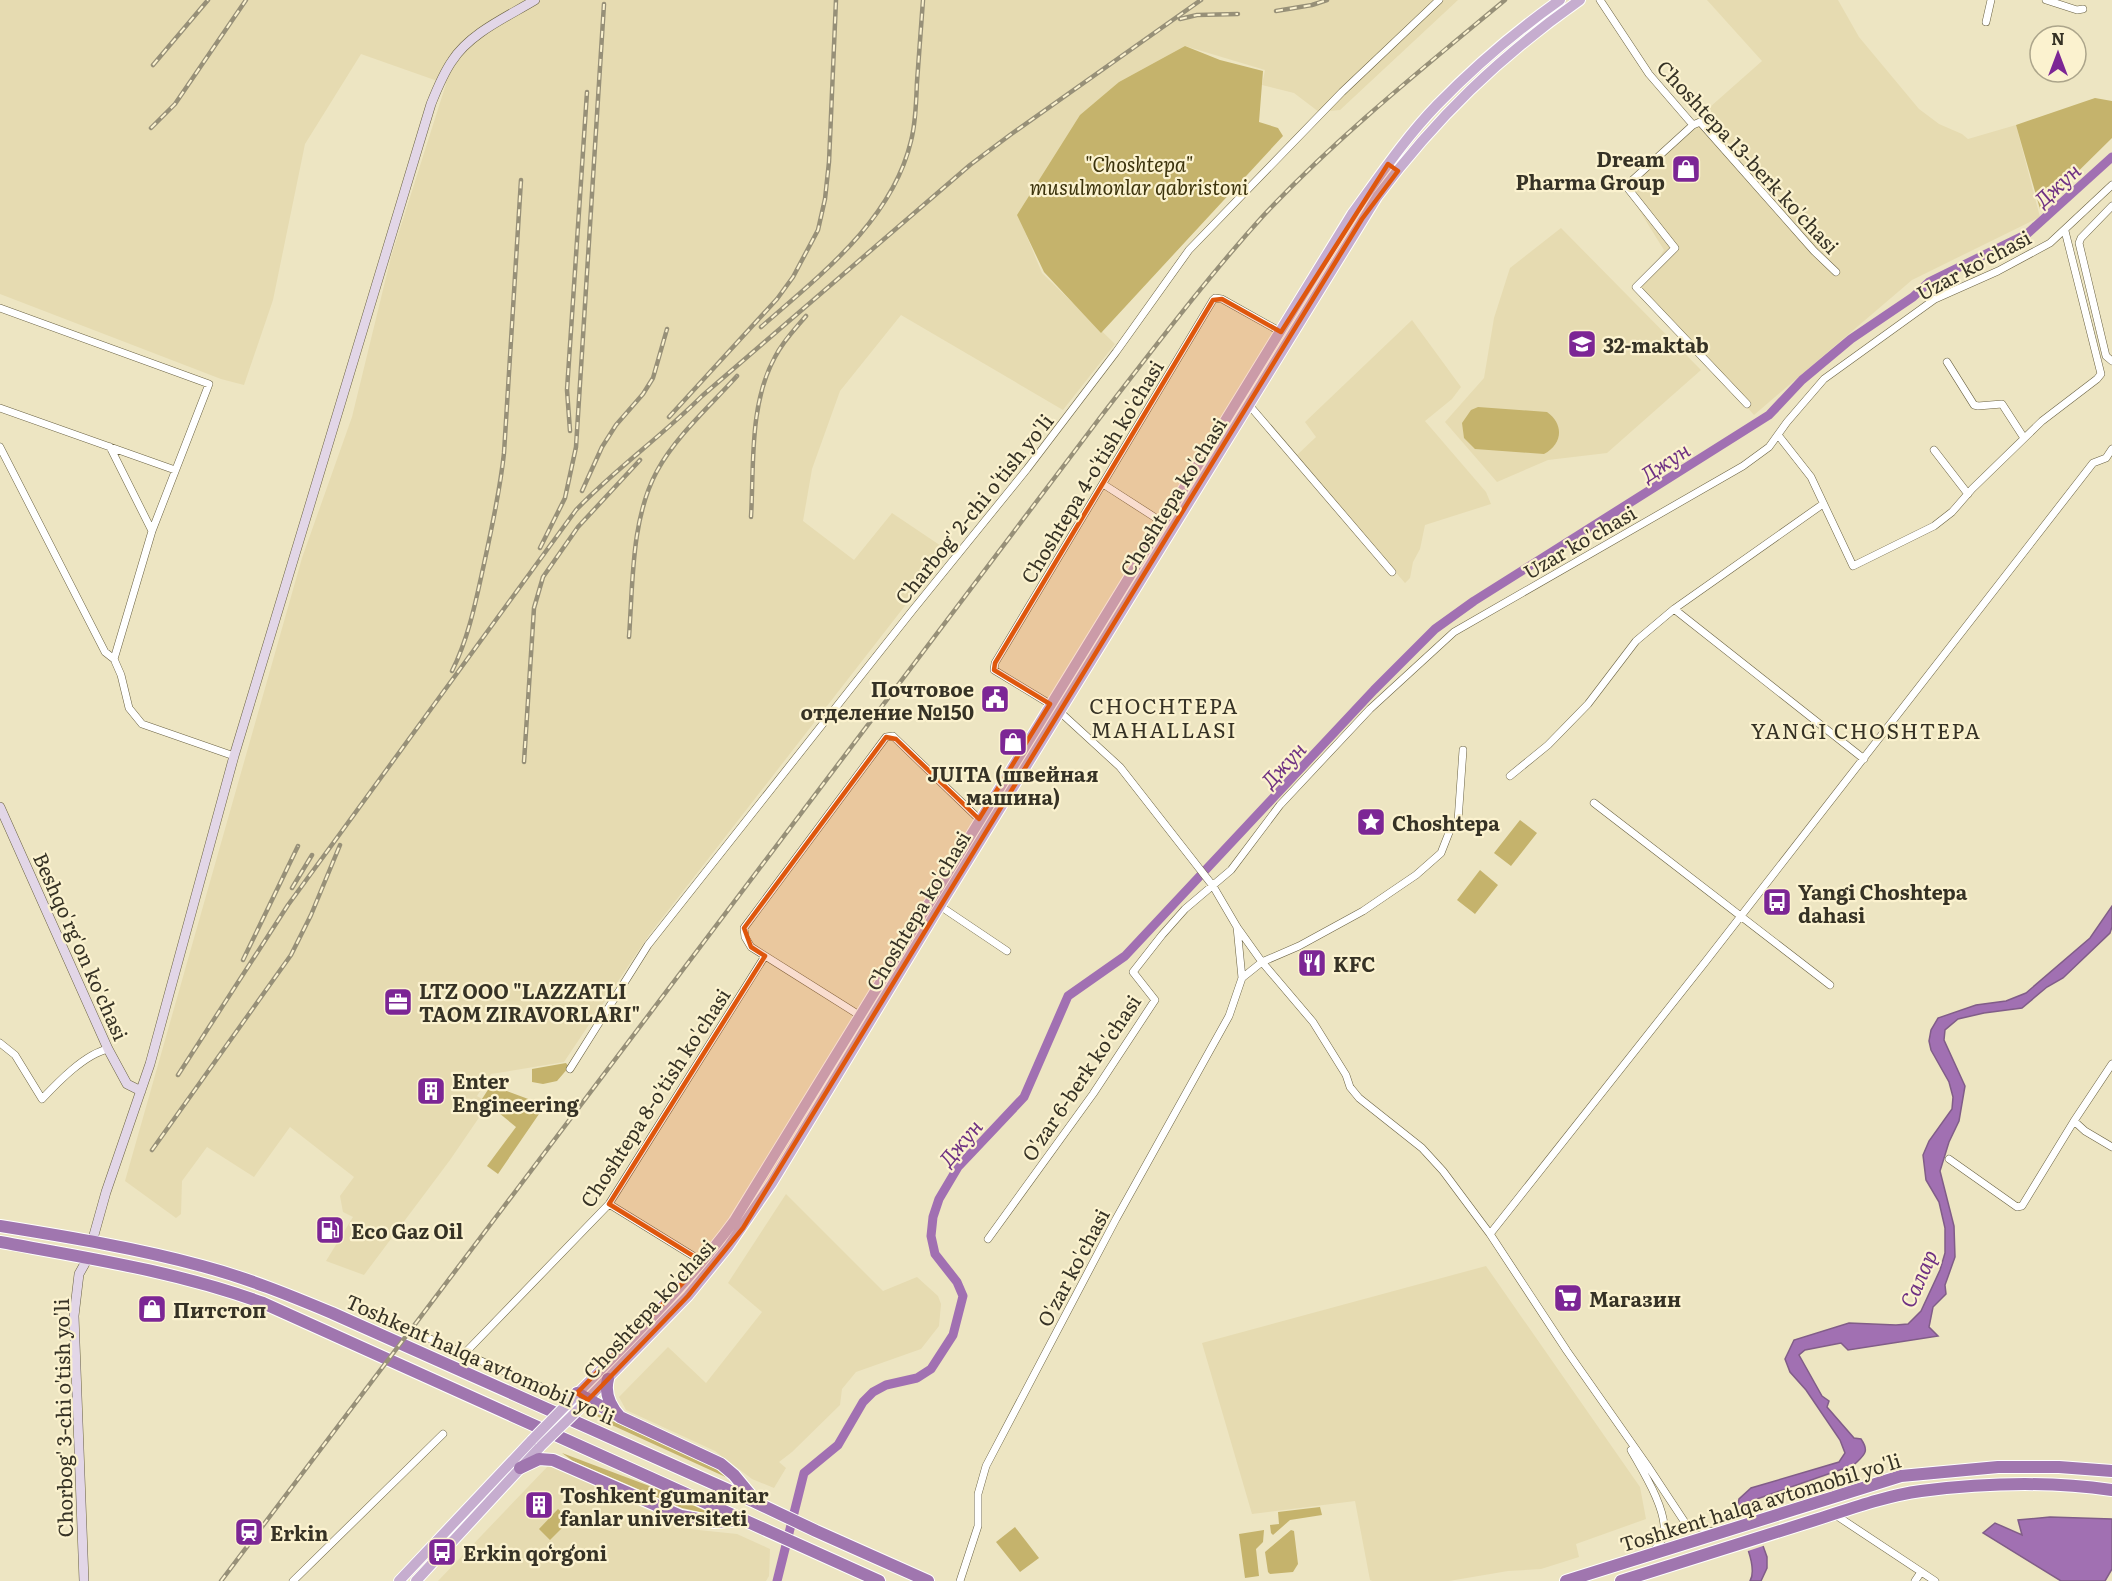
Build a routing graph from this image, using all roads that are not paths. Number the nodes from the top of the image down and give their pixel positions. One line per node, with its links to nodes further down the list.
1 (535, 0): 44 (street)
2 (1439, 0): 63 (street, Charbog' 2-chi o'tish yo'li)
3 (1560, 0): 11 (main road, Choshtepa ko'chasi)
4 (1580, 0): 12 (main road, Choshtepa ko'chasi)
5 (1600, 0): 10 (street, Choshtepa 13-berk ko'chasi)
6 (1991, 0): 9 (street)
7 (2046, 0): 8 (street)
8 (2083, 9)
9 (1986, 22)
10 (1693, 125): 16 (street, Choshtepa 13-berk ko'chasi); 21 (street)
11 (1388, 164): 12 (main road); 18 (main road, Choshtepa ko'chasi)
12 (1398, 171): 22 (main road, Choshtepa ko'chasi)
13 (2112, 185): 15 (street, Uzar ko'chasi)
14 (2112, 206): 19 (street)
15 (2065, 231): 24 (street, Uzar ko'chasi); 25 (street)
16 (1836, 272)
17 (0, 308): 30 (street)
18 (1281, 332): 31 (street, Choshtepa 4-o'tish ko'chasi); 34 (main road, Choshtepa ko'chasi)
19 (2112, 361)
20 (1947, 362): 25 (street)
21 (1746, 404)
22 (1249, 405): 36 (street); 38 (main road, Choshtepa ko'chasi)
23 (0, 408): 27 (street)
24 (1778, 435): 33 (street); 50 (street, Uzar ko'chasi)
25 (2024, 438): 32 (street)
26 (0, 447): 40 (street)
27 (110, 447): 30 (street); 35 (street)
28 (2112, 449): 45 (street)
29 (1934, 450): 32 (street)
30 (175, 470): 35 (street)
31 (1103, 484): 34 (street); 41 (street, Choshtepa 4-o'tish ko'chasi)
32 (1968, 494): 33 (street)
33 (1823, 504): 39 (street)
34 (1162, 522): 37 (main road, Choshtepa ko'chasi)
35 (152, 531): 40 (street)
36 (1392, 572)
37 (1116, 598): 38 (main road); 41 (main road, Choshtepa ko'chasi)
38 (1126, 603): 42 (main road, Choshtepa ko'chasi)
39 (1674, 609): 45 (street); 46 (street)
40 (114, 659): 44 (street)
41 (1050, 704): 49 (main road, Choshtepa ko'chasi)
42 (1060, 712): 50 (street); 51 (main road, Choshtepa ko'chasi)
43 (1462, 750): 56 (street)
44 (234, 756): 64 (street)
45 (1864, 759): 52 (street)
46 (1510, 776)
47 (1594, 803): 52 (street)
48 (0, 807): 61 (street, Beshqo'rg'on ko'chasi)
49 (979, 819): 55 (street); 59 (main road, Choshtepa ko'chasi)
50 (1211, 883): 53 (street); 73 (street, O'zar 6-berk ko'chasi)
51 (940, 906): 54 (street); 66 (main road, Choshtepa ko'chasi)
52 (1741, 916): 58 (street); 72 (street)
53 (1237, 927): 56 (street); 57 (street)
54 (1007, 951)
55 (765, 956): 59 (street); 70 (street, Choshtepa 8-o'tish ko'chasi)
56 (1263, 962): 57 (street); 72 (street)
57 (1242, 978): 104 (street, O'zar ko'chasi)
58 (1830, 986)
59 (859, 1015): 65 (main road, Choshtepa ko'chasi)
60 (0, 1043): 61 (street)
61 (108, 1049): 64 (street, Beshqo'rg'on ko'chasi)
62 (2112, 1064): 67 (street)
63 (570, 1069)
64 (141, 1091): 75 (street)
65 (813, 1091): 66 (main road); 77 (main road, Choshtepa ko'chasi)
66 (824, 1097): 80 (main road, Choshtepa ko'chasi)
67 (2074, 1121): 68 (street); 69 (street)
68 (2112, 1147)
69 (1949, 1159)
70 (609, 1204): 77 (street); 79 (street, Choshtepa 8-o'tish ko'chasi)
71 (0, 1226): 75 (highway, Toshkent halqa avtomobil yo'li)
72 (1490, 1234): 84 (street)
73 (988, 1239)
74 (0, 1242): 76 (highway, Toshkent halqa avtomobil yo'li)
75 (92, 1242): 76 (highway); 92 (highway, Toshkent halqa avtomobil yo'li)
76 (88, 1258): 94 (highway, Toshkent halqa avtomobil yo'li); 98 (street, Chorbog' 3-chi o'tish yo'li)
77 (703, 1262): 82 (main road, Choshtepa ko'chasi)
78 (414, 1332): 79 (street)
79 (464, 1354): 81 (street)
80 (608, 1379): 82 (main road, Choshtepa ko'chasi); 83 (highway)
81 (553, 1392)
82 (580, 1399): 83 (highway); 86 (main road, Choshtepa ko'chasi, bridge)
83 (620, 1417): 92 (highway)
84 (1611, 1417): 95 (street); 96 (street)
85 (443, 1434): 99 (street)
86 (537, 1443): 87 (main road, Choshtepa ko'chasi); 100 (main road, Choshtepa ko'chasi)
87 (520, 1468): 94 (highway); 101 (main road, Choshtepa ko'chasi)
88 (2112, 1471): 89 (highway, Toshkent halqa avtomobil yo'li)
89 (1886, 1480): 91 (highway); 95 (highway, Toshkent halqa avtomobil yo'li)
90 (2112, 1490): 91 (highway, Toshkent halqa avtomobil yo'li)
91 (1889, 1498): 93 (highway, Toshkent halqa avtomobil yo'li)
92 (755, 1502): 103 (highway, Toshkent halqa avtomobil yo'li)
93 (1834, 1514): 97 (street); 106 (highway, Toshkent halqa avtomobil yo'li)
94 (747, 1520): 102 (highway, Toshkent halqa avtomobil yo'li)
95 (1719, 1533): 96 (highway, Toshkent halqa avtomobil yo'li)
96 (1652, 1553): 105 (highway, Toshkent halqa avtomobil yo'li)
97 (1921, 1572): 107 (street); 108 (street)
98 (84, 1581)
99 (293, 1581)
100 (399, 1581)
101 (416, 1581)
102 (879, 1581)
103 (928, 1581)
104 (960, 1581)
105 (1566, 1581)
106 (1621, 1581)
107 (1915, 1581)
108 (1935, 1581)

